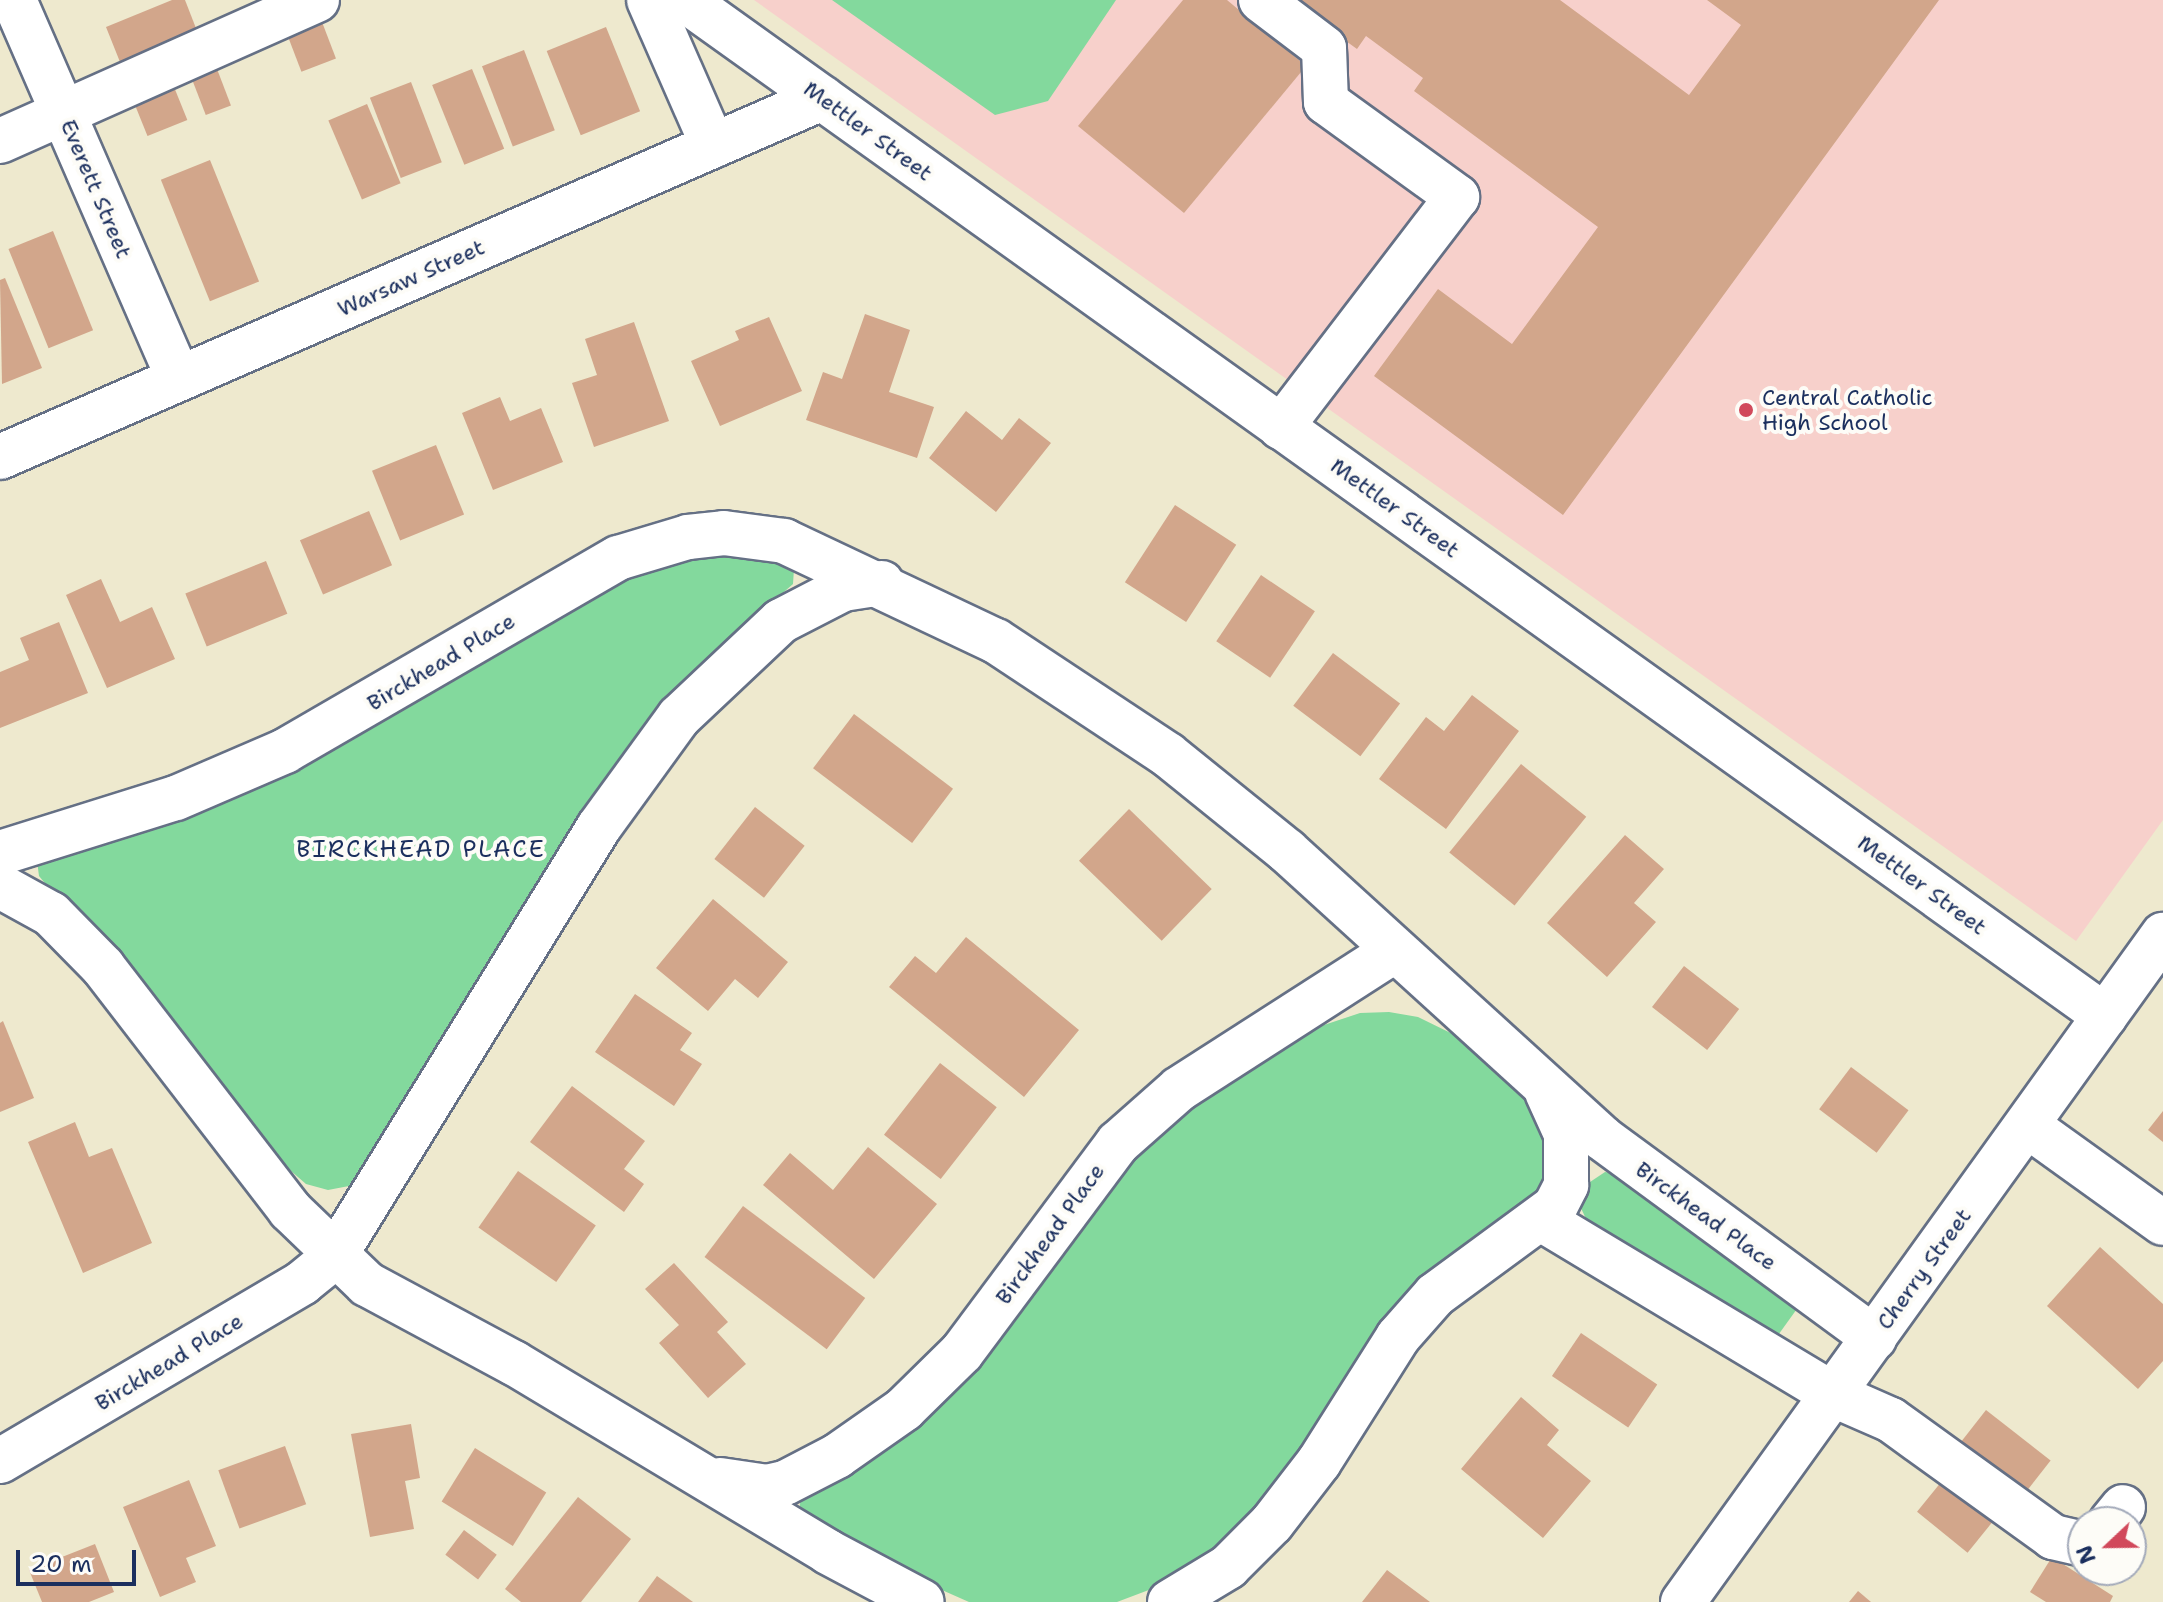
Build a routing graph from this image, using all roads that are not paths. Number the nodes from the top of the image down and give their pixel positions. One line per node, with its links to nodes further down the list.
1 (14, 0): 7 (street, Everett Street)
2 (317, 0): 7 (street)
3 (649, 0): 9 (street)
4 (685, 0): 6 (street, Mettler Street)
5 (1261, 0): 11 (street)
6 (822, 98): 9 (street, Warsaw Street); 11 (street, Mettler Street)
7 (63, 113): 8 (street); 10 (street, Everett Street)
8 (0, 141)
9 (713, 146): 10 (street, Warsaw Street)
10 (178, 378): 12 (street, Warsaw Street)
11 (1281, 427): 18 (street, Mettler Street)
12 (0, 457)
13 (882, 583): 14 (street, Birckhead Place); 17 (street, Birckhead Place); 23 (street, Birckhead Place)
14 (0, 853)
15 (0, 886): 23 (street, Birckhead Place)
16 (2163, 935): 18 (street, Cherry Street)
17 (1394, 951): 19 (street, Birckhead Place); 27 (street, Birckhead Place)
18 (2105, 1016): 20 (street, Cherry Street)
19 (1544, 1086): 21 (street, Birckhead Place); 24 (street, Birckhead Place)
20 (2028, 1126): 22 (street); 24 (street, Cherry Street)
21 (1541, 1219): 25 (street); 30 (street, Birckhead Place)
22 (2163, 1223)
23 (334, 1257): 26 (street, Birckhead Place); 27 (street, Birckhead Place)
24 (1874, 1338): 25 (street, Cherry Street)
25 (1834, 1395): 28 (street); 31 (street, Cherry Street)
26 (0, 1461)
27 (706, 1477): 29 (street, Birckhead Place)
28 (2067, 1540)
29 (922, 1602)
30 (1170, 1602)
31 (1683, 1602)

